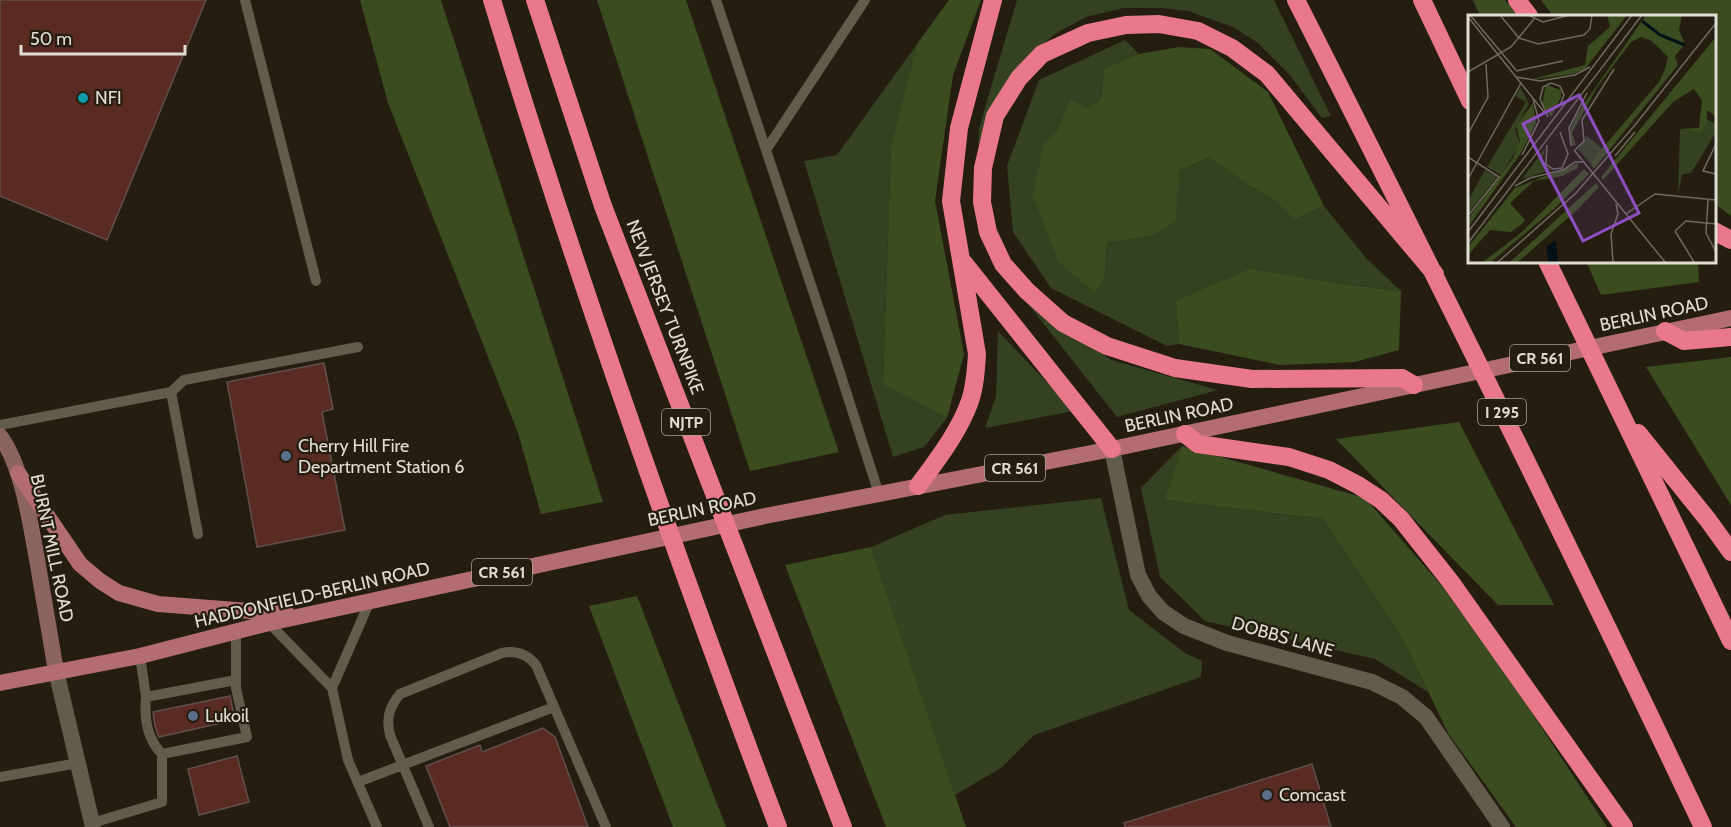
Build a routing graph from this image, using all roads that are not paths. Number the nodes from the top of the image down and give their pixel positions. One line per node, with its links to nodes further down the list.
1 (245, 0): 18 (lane)
2 (492, 0): 57 (highway, NJTP)
3 (535, 0): 58 (highway, NEW JERSEY TURNPIKE / NJTP)
4 (716, 0): 12 (lane)
5 (865, 0): 12 (lane)
6 (993, 0): 15 (highway)
7 (1296, 0): 17 (highway, I 295)
8 (1422, 0): 11 (highway)
9 (1516, 0): 10 (highway)
10 (1529, 15)
11 (1468, 97)
12 (766, 150): 32 (lane)
13 (1716, 232): 14 (highway)
14 (1731, 240)
15 (961, 260): 29 (highway); 31 (highway)
16 (1547, 262): 25 (highway)
17 (1434, 274): 23 (highway); 61 (highway, I 295)
18 (316, 281)
19 (1731, 318): 20 (main road, BERLIN ROAD / CR 561)
20 (1665, 331): 21 (highway); 23 (main road, BERLIN ROAD / CR 561)
21 (1731, 337)
22 (358, 347): 24 (lane)
23 (1414, 385): 27 (main road, BERLIN ROAD / CR 561)
24 (171, 392): 26 (lane); 33 (lane)
25 (1616, 406): 35 (highway); 40 (highway)
26 (0, 425)
27 (1185, 434): 29 (main road, BERLIN ROAD / CR 561); 60 (highway)
28 (0, 436): 30 (main road, BURNT MILL ROAD)
29 (1112, 449): 31 (main road, BERLIN ROAD / CR 561); 59 (street, DOBBS LANE)
30 (18, 473): 37 (main road); 42 (main road, BURNT MILL ROAD)
31 (918, 486): 32 (main road, BERLIN ROAD / CR 561)
32 (879, 494): 34 (main road, BERLIN ROAD / CR 561)
33 (198, 534)
34 (633, 544): 36 (main road, HADDONFIELD-BERLIN ROAD / CR 561)
35 (1731, 552)
36 (370, 601): 37 (main road, HADDONFIELD-BERLIN ROAD / CR 561); 45 (lane)
37 (303, 616): 38 (main road, HADDONFIELD-BERLIN ROAD / CR 561)
38 (269, 623): 39 (main road, HADDONFIELD-BERLIN ROAD / CR 561); 45 (lane)
39 (236, 632): 41 (main road, HADDONFIELD-BERLIN ROAD / CR 561); 43 (lane)
40 (1731, 641)
41 (140, 656): 42 (main road, HADDONFIELD-BERLIN ROAD / CR 561); 46 (lane)
42 (56, 671): 44 (main road, HADDONFIELD-BERLIN ROAD / CR 561); 49 (street)
43 (236, 680): 46 (lane); 48 (lane)
44 (0, 682)
45 (332, 688): 52 (lane)
46 (146, 697): 48 (lane)
47 (554, 707): 50 (lane); 50 (lane); 56 (lane)
48 (162, 754): 53 (lane)
49 (78, 763): 51 (lane); 53 (street)
50 (402, 765): 52 (lane); 55 (lane)
51 (0, 777)
52 (358, 782): 54 (lane)
53 (92, 825)
54 (377, 827)
55 (429, 827)
56 (606, 827)
57 (778, 827)
58 (843, 827)
59 (1502, 827)
60 (1624, 827)
61 (1703, 827)

